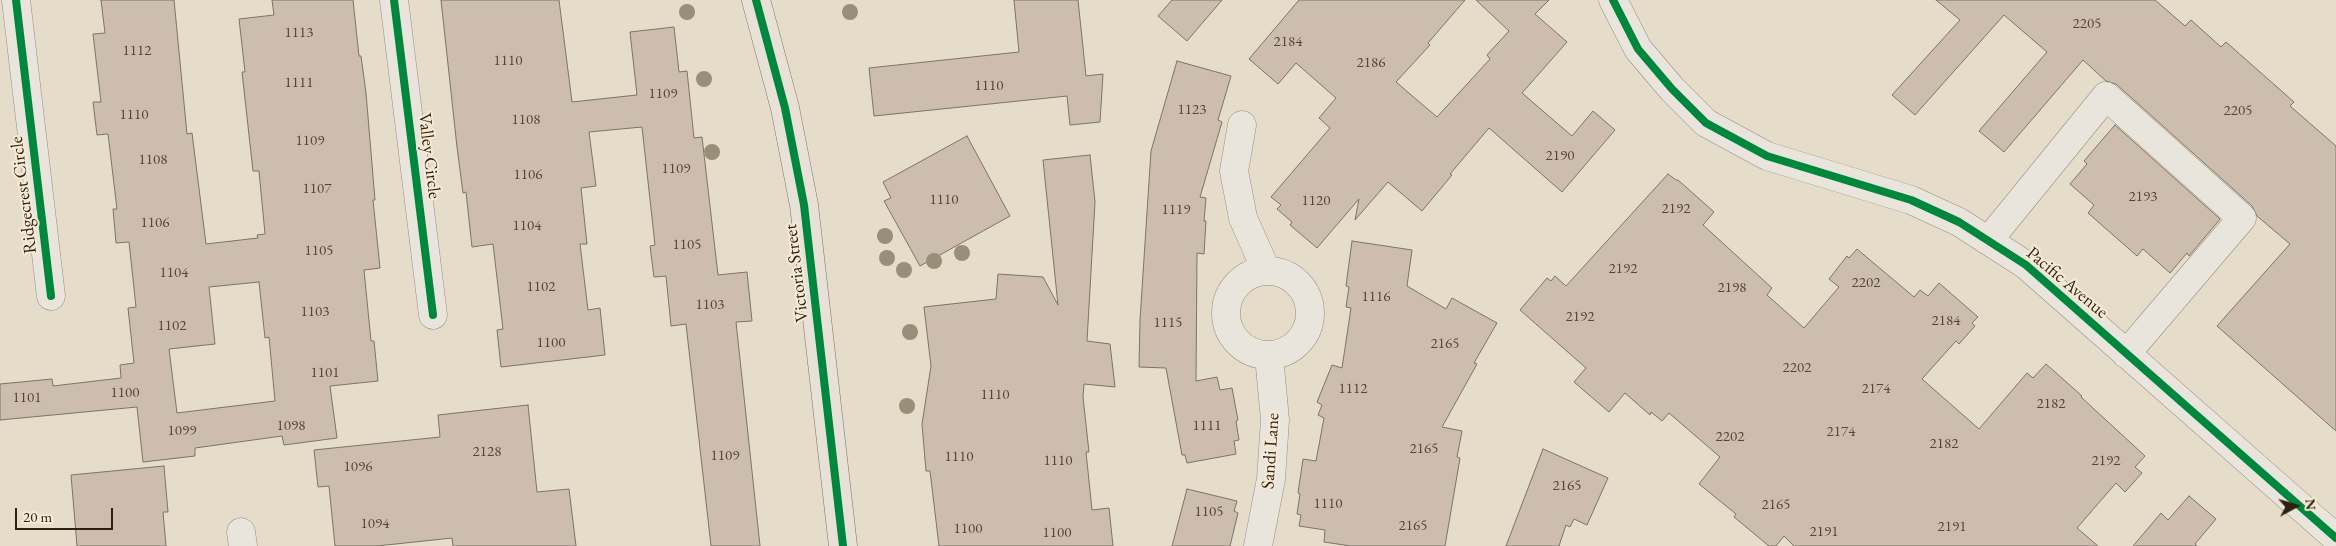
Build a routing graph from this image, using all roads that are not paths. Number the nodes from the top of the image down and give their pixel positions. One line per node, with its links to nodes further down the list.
1 (16, 0): 8 (street, Ridgecrest Circle)
2 (394, 0): 9 (street, Valley Circle)
3 (756, 0): 13 (main road, Victoria Street)
4 (1614, 0): 6 (street, Pacific Avenue)
5 (1242, 125): 7 (street)
6 (1988, 241): 10 (street, Pacific Avenue); 10 (street)
7 (1266, 270): 11 (street); 11 (street)
8 (51, 296)
9 (433, 315)
10 (2126, 354): 12 (street, Pacific Avenue)
11 (1269, 356): 14 (street, Sandi Lane)
12 (2336, 538)
13 (843, 546)
14 (1258, 546)

